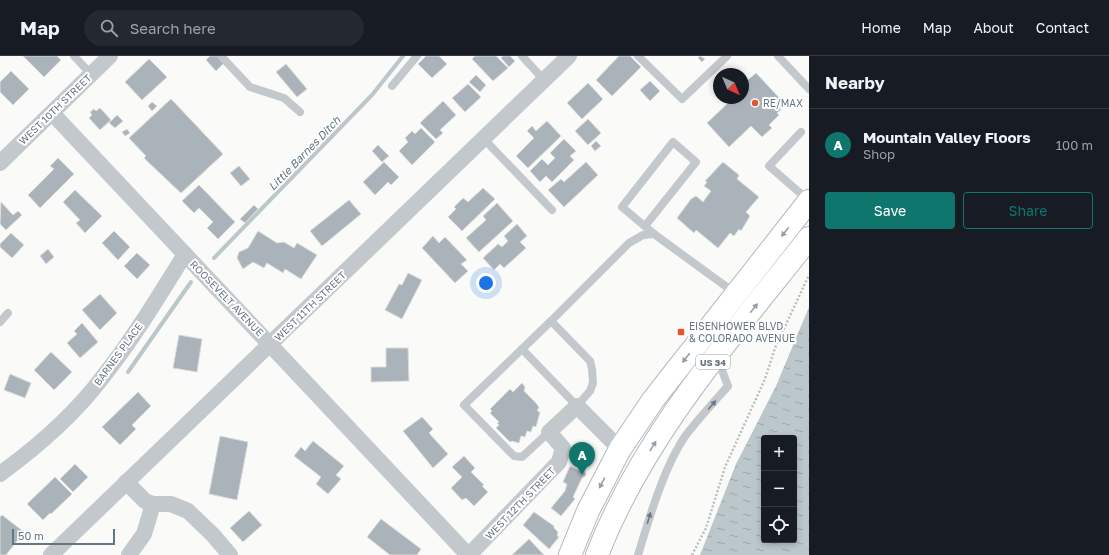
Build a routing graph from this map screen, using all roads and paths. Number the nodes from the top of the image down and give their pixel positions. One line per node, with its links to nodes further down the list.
1 (74, 56): 10 (lane)
2 (110, 56): 10 (street, WEST 10TH STREET)
3 (221, 56): 15 (lane)
4 (417, 56): 12 (lane)
5 (522, 56): 11 (lane)
6 (568, 56): 11 (street, WEST 11TH STREET)
7 (638, 56): 8 (lane)
8 (727, 56)
9 (778, 56): 13 (lane)
10 (91, 74): 14 (street, WEST 10TH STREET)
11 (544, 80): 17 (street, WEST 11TH STREET)
12 (392, 86)
13 (809, 89)
14 (52, 112): 18 (street, WEST 10TH STREET); 24 (street, ROOSEVELT AVENUE)
15 (300, 112)
16 (801, 132): 19 (lane)
17 (484, 138): 20 (lane); 30 (street, WEST 11TH STREET)
18 (0, 163)
19 (809, 201): 26 (highway, US 34, one-way to 26)
20 (552, 210)
21 (645, 226): 21 (lane); 22 (lane)
22 (654, 234): 26 (lane); 28 (lane)
23 (809, 238): 32 (highway, US 34, one-way to 23)
24 (185, 254): 30 (street, ROOSEVELT AVENUE); 36 (street, BARNES PLACE)
25 (809, 275): 47 (path)
26 (736, 294): 35 (highway, US 34, one-way to 35)
27 (8, 313): 29 (lane)
28 (551, 321): 31 (lane); 33 (lane)
29 (0, 322)
30 (271, 344): 37 (street, WEST 11TH STREET); 43 (street, ROOSEVELT AVENUE)
31 (522, 350): 33 (lane); 34 (lane)
32 (717, 356): 38 (highway, US 34, one-way to 32); 46 (lane, one-way to 32)
33 (577, 406): 34 (street); 35 (street)
34 (549, 432): 43 (street, WEST 12TH STREET)
35 (620, 448): 38 (highway); 44 (highway, US 34, one-way to 44)
36 (0, 474)
37 (126, 482): 39 (street); 40 (street, WEST 11TH STREET)
38 (626, 492): 45 (highway, US 34)
39 (153, 504): 41 (street); 42 (street)
40 (51, 555)
41 (129, 555)
42 (230, 555)
43 (468, 555)
44 (570, 555)
45 (597, 555)
46 (638, 555)
47 (692, 555)

